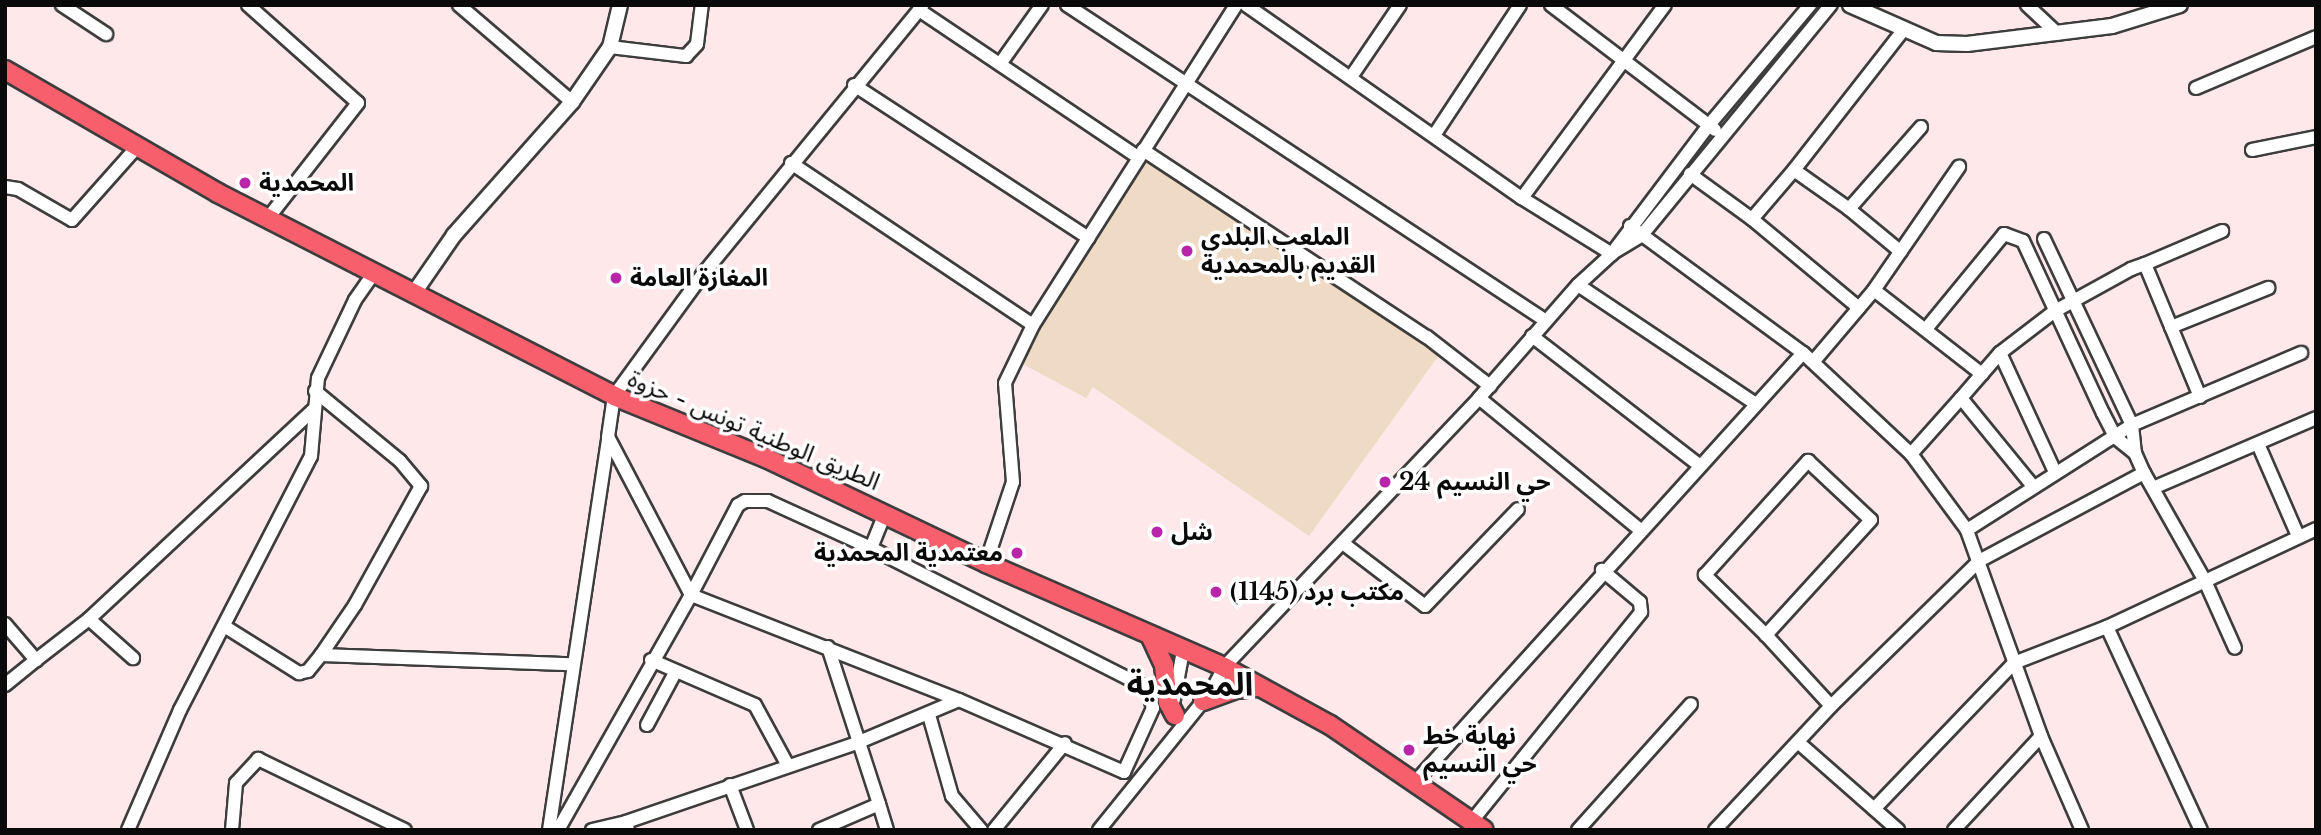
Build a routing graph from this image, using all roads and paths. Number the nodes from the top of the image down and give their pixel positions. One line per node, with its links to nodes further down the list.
1 (62, 5): 23 (street)
2 (459, 5): 34 (street)
3 (621, 5): 26 (street)
4 (702, 5): 26 (street)
5 (1042, 5): 28 (street)
6 (1068, 5): 31 (street)
7 (1236, 5): 31 (street)
8 (1400, 5): 30 (street)
9 (1520, 5): 37 (street)
10 (1551, 5): 27 (street)
11 (1665, 5): 27 (street)
12 (1810, 5): 35 (street)
13 (1831, 5): 38 (street)
14 (1850, 5): 22 (street)
15 (2027, 5): 24 (street)
16 (2137, 5): 21 (street)
17 (2180, 5): 21 (street)
18 (247, 6): 50 (street)
19 (1250, 6): 30 (street)
20 (921, 8): 28 (street); 32 (street)
21 (2148, 17): 24 (street)
22 (1902, 32): 24 (street); 45 (street)
23 (106, 34)
24 (2058, 34)
25 (2316, 37): 33 (street)
26 (610, 47): 34 (street)
27 (1625, 60): 35 (street); 48 (street)
28 (1000, 64): 42 (street)
29 (5, 70): 40 (main road, الطريق الوطنية تونس - حزوة)
30 (1351, 77): 37 (street)
31 (1187, 82): 42 (street); 67 (street)
32 (854, 85): 43 (street); 54 (street)
33 (2196, 88)
34 (572, 102): 63 (street)
35 (1709, 125): 38 (street); 52 (street)
36 (1921, 127): 49 (street)
37 (1435, 134): 48 (street)
38 (1721, 134): 46 (street)
39 (2316, 136): 41 (street)
40 (138, 146): 47 (street); 50 (main road, الطريق الوطنية تونس - حزوة)
41 (2252, 150)
42 (1140, 153): 54 (street); 77 (street)
43 (791, 163): 68 (street); 79 (street)
44 (1959, 167): 56 (street)
45 (1794, 170): 49 (street); 51 (street)
46 (1689, 174): 51 (street); 52 (street)
47 (5, 187)
48 (1522, 198): 57 (street)
49 (1849, 209): 56 (street)
50 (269, 217): 59 (main road, الطريق الوطنية تونس - حزوة)
51 (1752, 219): 65 (street)
52 (1636, 231): 57 (street); 72 (street)
53 (2222, 231): 58 (street)
54 (1089, 238): 68 (street)
55 (2044, 239): 64 (street)
56 (1901, 251): 62 (street)
57 (1613, 253): 60 (street)
58 (2145, 264): 64 (street); 69 (street)
59 (374, 273): 63 (main road, الطريق الوطنية تونس - حزوة); 78 (street)
60 (1578, 285): 67 (street); 83 (street)
61 (2267, 288): 69 (street)
62 (1874, 290): 65 (street); 70 (street)
63 (414, 293): 79 (main road, الطريق الوطنية تونس - حزوة)
64 (2073, 302): 66 (street); 86 (street)
65 (1859, 307): 75 (street)
66 (2055, 311): 70 (street); 73 (street); 87 (street)
67 (1546, 321): 71 (street)
68 (1032, 325): 106 (street)
69 (2171, 327): 80 (street)
70 (1926, 329): 76 (street)
71 (1532, 336): 77 (street); 92 (street)
72 (1803, 353): 75 (street); 83 (street)
73 (2000, 353): 76 (street); 93 (street)
74 (2301, 353): 80 (street)
75 (1813, 362): 91 (street)
76 (1982, 374): 82 (street)
77 (1490, 386): 81 (street)
78 (315, 391): 84 (street); 119 (street)
79 (614, 396): 88 (street); 98 (main road, الطريق الوطنية تونس - حزوة)
80 (2200, 397): 86 (street)
81 (1479, 398): 100 (street); 103 (street)
82 (1961, 398): 91 (street); 95 (street)
83 (1756, 404): 92 (street)
84 (314, 409): 110 (street); 112 (street)
85 (2316, 418): 89 (street)
86 (2132, 425): 87 (street); 90 (street)
87 (2115, 436): 90 (street); 93 (street)
88 (608, 437): 109 (street); 124 (street)
89 (2258, 444): 96 (street); 102 (street)
90 (2135, 453): 94 (street)
91 (1911, 454): 101 (street)
92 (1699, 466): 100 (street)
93 (2055, 472): 95 (street)
94 (2144, 473): 96 (street); 105 (street)
95 (2032, 485): 101 (street)
96 (2153, 488): 108 (street)
97 (1518, 509): 103 (street)
98 (885, 513): 104 (street); 106 (main road, الطريق الوطنية تونس - حزوة)
99 (2316, 529): 102 (street)
100 (1640, 530): 107 (street)
101 (1967, 530): 105 (street)
102 (2298, 536): 108 (street)
103 (1344, 544): 125 (street)
104 (872, 548): 109 (street); 141 (street)
105 (1979, 561): 123 (street); 132 (street)
106 (986, 563): 114 (main road, الطريق الوطنية تونس - حزوة)
107 (1602, 570): 143 (street); 147 (street)
108 (2204, 581): 113 (street); 117 (street)
109 (691, 594): 116 (street); 122 (street)
110 (89, 620): 120 (street); 121 (street)
111 (5, 624): 121 (street)
112 (224, 626): 119 (street); 150 (street)
113 (2107, 627): 123 (street); 167 (street)
114 (1150, 635): 118 (main road, الطريق الوطنية تونس - حزوة); 134 (main road)
115 (1766, 635): 115 (street); 132 (street)
116 (828, 647): 129 (street); 137 (street)
117 (2235, 648)
118 (1183, 651): 125 (main road, الطريق الوطنية تونس - حزوة); 134 (street)
119 (321, 654): 124 (street)
120 (133, 659)
121 (36, 660): 127 (street)
122 (651, 660): 126 (street); 154 (street)
123 (2014, 663): 136 (street); 146 (street)
124 (571, 664): 153 (street)
125 (1224, 667): 128 (main road, الطريق الوطنية تونس - حزوة); 130 (street)
126 (676, 671): 135 (street); 140 (street)
127 (5, 685)
128 (1262, 688): 130 (main road); 143 (main road, الطريق الوطنية تونس - حزوة)
129 (959, 700): 133 (street); 138 (street)
130 (1203, 701): 134 (street)
131 (1690, 704): 162 (street)
132 (1831, 706): 139 (street)
133 (929, 715): 137 (street); 159 (street)
134 (1176, 723): 142 (street)
135 (647, 725)
136 (2041, 736): 165 (street); 166 (street)
137 (859, 742): 140 (street); 145 (street)
138 (1065, 743): 141 (street); 160 (street)
139 (1798, 743): 146 (street); 148 (street)
140 (786, 764): 144 (street)
141 (1124, 772): 142 (street)
142 (1136, 780): 161 (street)
143 (1416, 781): 147 (main road, الطريق الوطنية تونس - حزوة)
144 (730, 785): 149 (street); 156 (street)
145 (879, 804): 157 (street); 158 (street)
146 (1874, 809): 164 (street)
147 (1478, 825)
148 (1719, 825): 163 (street)
149 (627, 826): 155 (street)
150 (128, 830)
151 (232, 830): 152 (street)
152 (405, 830)
153 (549, 830)
154 (558, 830)
155 (592, 830)
156 (747, 830)
157 (819, 830)
158 (887, 830)
159 (981, 830)
160 (994, 830)
161 (1099, 830)
162 (1578, 830)
163 (1735, 830)
164 (1898, 830)
165 (1954, 830)
166 (2082, 830)
167 (2201, 830)

